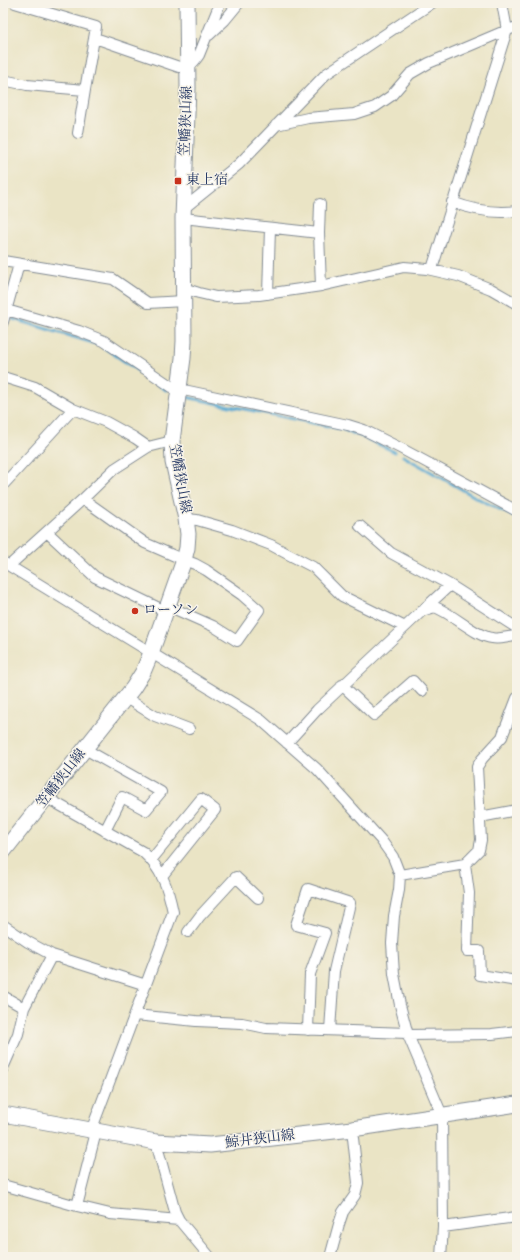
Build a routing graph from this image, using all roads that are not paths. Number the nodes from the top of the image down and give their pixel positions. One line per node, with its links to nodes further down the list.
1 (15, 3): 8 (street)
2 (186, 3): 10 (main road, 笠幡狭山線)
3 (220, 3): 9 (street)
4 (239, 3): 9 (street)
5 (432, 3): 13 (street)
6 (502, 3): 7 (street)
7 (512, 29): 13 (street); 15 (street)
8 (95, 38): 10 (street); 12 (street)
9 (206, 38): 10 (street)
10 (188, 67): 18 (main road, 笠幡狭山線)
11 (3, 80): 12 (street)
12 (85, 90): 14 (street)
13 (276, 125): 18 (street)
14 (78, 134)
15 (452, 202): 17 (street); 23 (street)
16 (320, 204): 20 (street)
17 (517, 210)
18 (183, 214): 19 (street); 26 (main road, 笠幡狭山線)
19 (270, 228): 20 (street); 25 (street)
20 (319, 233): 24 (street)
21 (3, 261): 22 (street)
22 (19, 264): 26 (street); 28 (street)
23 (432, 269): 24 (street); 27 (street)
24 (321, 286): 25 (street)
25 (268, 294): 26 (street)
26 (184, 295): 31 (main road, 笠幡狭山線)
27 (517, 304)
28 (5, 309): 29 (street); 31 (street)
29 (3, 322)
30 (3, 377): 32 (street)
31 (178, 389): 33 (main road, 笠幡狭山線); 37 (street)
32 (73, 409): 34 (street); 35 (street)
33 (172, 441): 34 (street); 38 (main road, 笠幡狭山線)
34 (148, 447): 36 (street)
35 (3, 485)
36 (84, 499): 40 (street); 41 (street)
37 (517, 511)
38 (186, 518): 41 (main road, 笠幡狭山線); 46 (street)
39 (360, 526): 43 (street)
40 (47, 532): 42 (street); 44 (street)
41 (184, 560): 44 (main road, 笠幡狭山線); 44 (street)
42 (6, 564): 49 (street)
43 (450, 585): 45 (street); 47 (street)
44 (166, 608): 49 (main road, 笠幡狭山線)
45 (422, 611): 46 (street); 48 (street)
46 (406, 627): 50 (street)
47 (517, 628)
48 (517, 636)
49 (151, 653): 52 (main road, 笠幡狭山線); 55 (street)
50 (342, 685): 51 (street); 55 (street)
51 (422, 691)
52 (126, 698): 54 (street); 56 (main road, 笠幡狭山線)
53 (517, 698): 59 (street)
54 (189, 729)
55 (287, 743): 64 (street)
56 (85, 749): 57 (main road, 笠幡狭山線); 60 (street)
57 (47, 798): 60 (street); 61 (main road, 笠幡狭山線)
58 (517, 810): 59 (street)
59 (480, 818): 63 (street)
60 (105, 831): 62 (street)
61 (3, 852)
62 (152, 860): 65 (street); 65 (street)
63 (465, 864): 64 (street); 70 (street)
64 (400, 875): 78 (street)
65 (162, 876): 71 (street)
66 (258, 898): 68 (street)
67 (3, 925): 69 (street)
68 (188, 932)
69 (52, 955): 71 (street); 73 (street)
70 (517, 981)
71 (146, 985): 74 (street)
72 (3, 996): 73 (street)
73 (24, 1008): 79 (street)
74 (135, 1015): 75 (street); 84 (street)
75 (308, 1030): 76 (street); 76 (street)
76 (330, 1030): 78 (street)
77 (517, 1030): 78 (street)
78 (408, 1034): 82 (street)
79 (4, 1061)
80 (517, 1104): 82 (main road, 鯨井狭山線)
81 (3, 1114): 84 (main road, 鯨井狭山線)
82 (442, 1115): 83 (main road, 鯨井狭山線); 90 (street)
83 (352, 1129): 85 (main road, 鯨井狭山線); 92 (street)
84 (93, 1131): 85 (main road, 鯨井狭山線); 87 (street)
85 (156, 1142): 89 (street)
86 (3, 1185): 87 (street)
87 (76, 1206): 89 (street)
88 (517, 1217): 90 (street)
89 (179, 1220): 91 (street)
90 (443, 1227): 93 (street)
91 (210, 1257)
92 (330, 1257)
93 (441, 1257)

